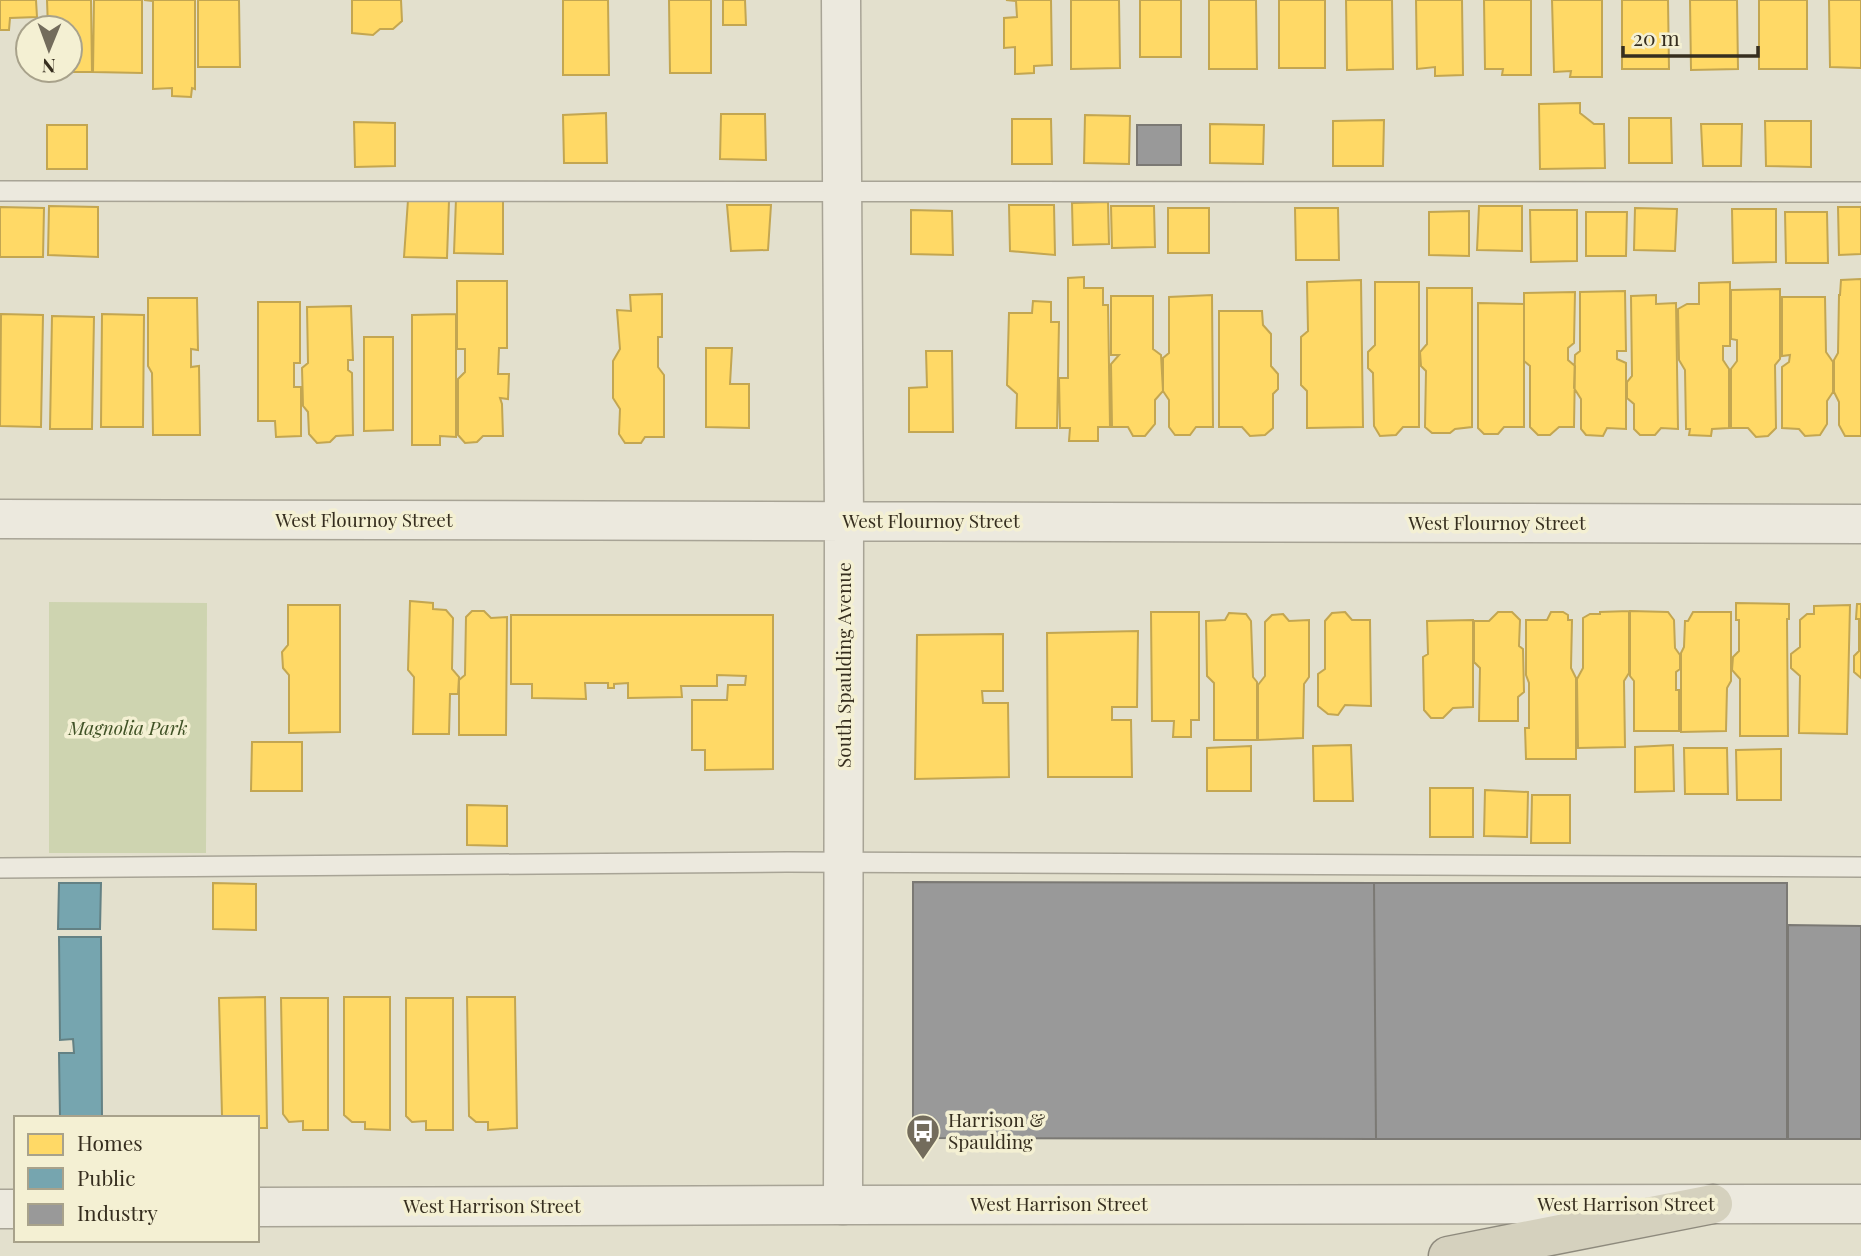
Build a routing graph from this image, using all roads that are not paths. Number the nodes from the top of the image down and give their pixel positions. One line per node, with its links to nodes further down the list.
1 (841, 0): 3 (street, South Spaulding Avenue)
2 (0, 191): 3 (lane)
3 (842, 191): 4 (lane); 6 (street, South Spaulding Avenue)
4 (1861, 192)
5 (0, 519): 6 (street, West Flournoy Street)
6 (844, 521): 7 (street, West Flournoy Street); 8 (street, South Spaulding Avenue)
7 (1861, 524)
8 (844, 862): 9 (lane); 10 (lane); 13 (street, South Spaulding Avenue)
9 (1861, 867)
10 (0, 868)
11 (1713, 1204): 12 (street, West Harrison Street); 13 (street, West Harrison Street); 15 (highway)
12 (1861, 1204)
13 (843, 1205): 14 (street, West Harrison Street)
14 (259, 1208)
15 (1448, 1256)

